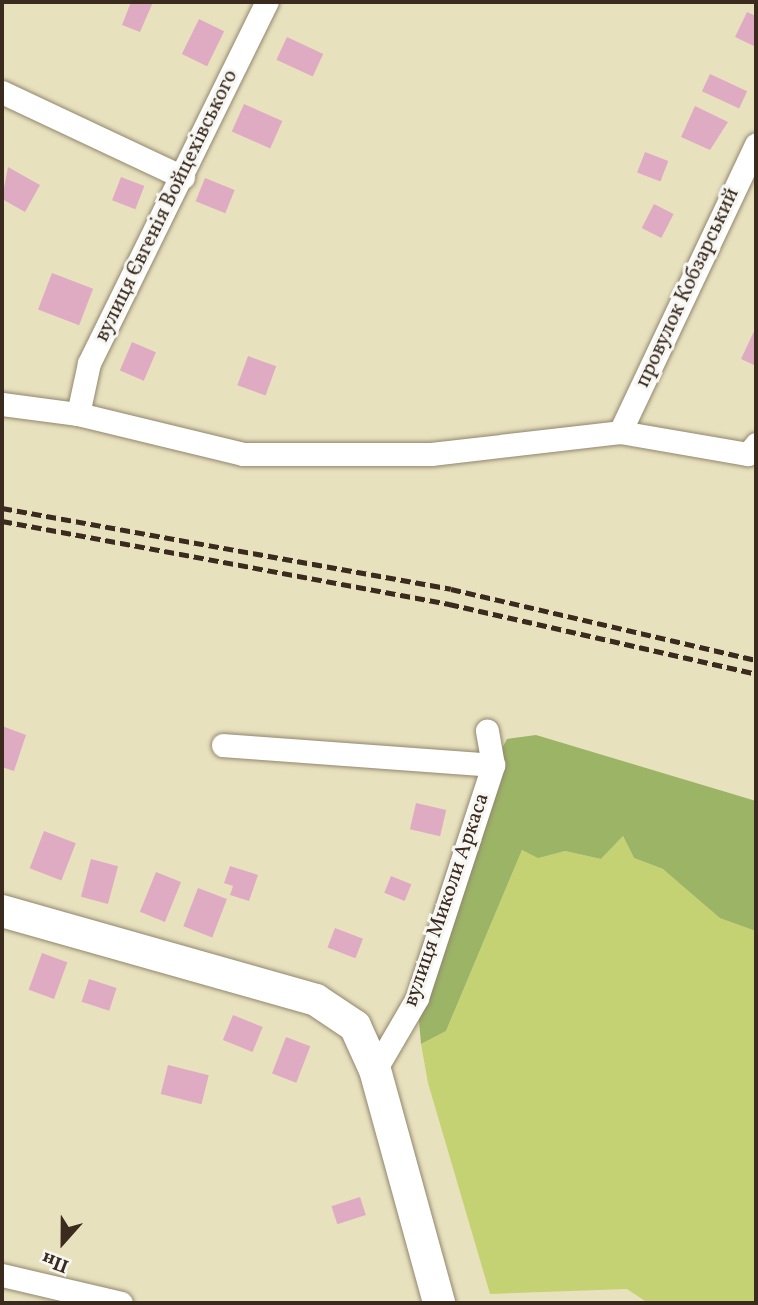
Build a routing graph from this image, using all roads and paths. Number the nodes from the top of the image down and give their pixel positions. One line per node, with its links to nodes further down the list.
1 (267, 2): 4 (street, вулиця Євгенія Войцехівського)
2 (2, 92): 4 (street)
3 (756, 144): 7 (street, провулок Кобзарський)
4 (183, 177): 6 (street, вулиця Євгенія Войцехівського)
5 (2, 404): 6 (street)
6 (78, 414): 7 (street)
7 (620, 432): 8 (street)
8 (756, 444)
9 (487, 731): 11 (street, вулиця Миколи Аркаса)
10 (223, 745): 11 (street, вулиця Миколи Аркаса)
11 (493, 765): 13 (street, вулиця Миколи Аркаса)
12 (2, 911): 13 (street)
13 (375, 1070): 16 (street)
14 (2, 1275): 15 (street)
15 (121, 1303)
16 (439, 1303)

